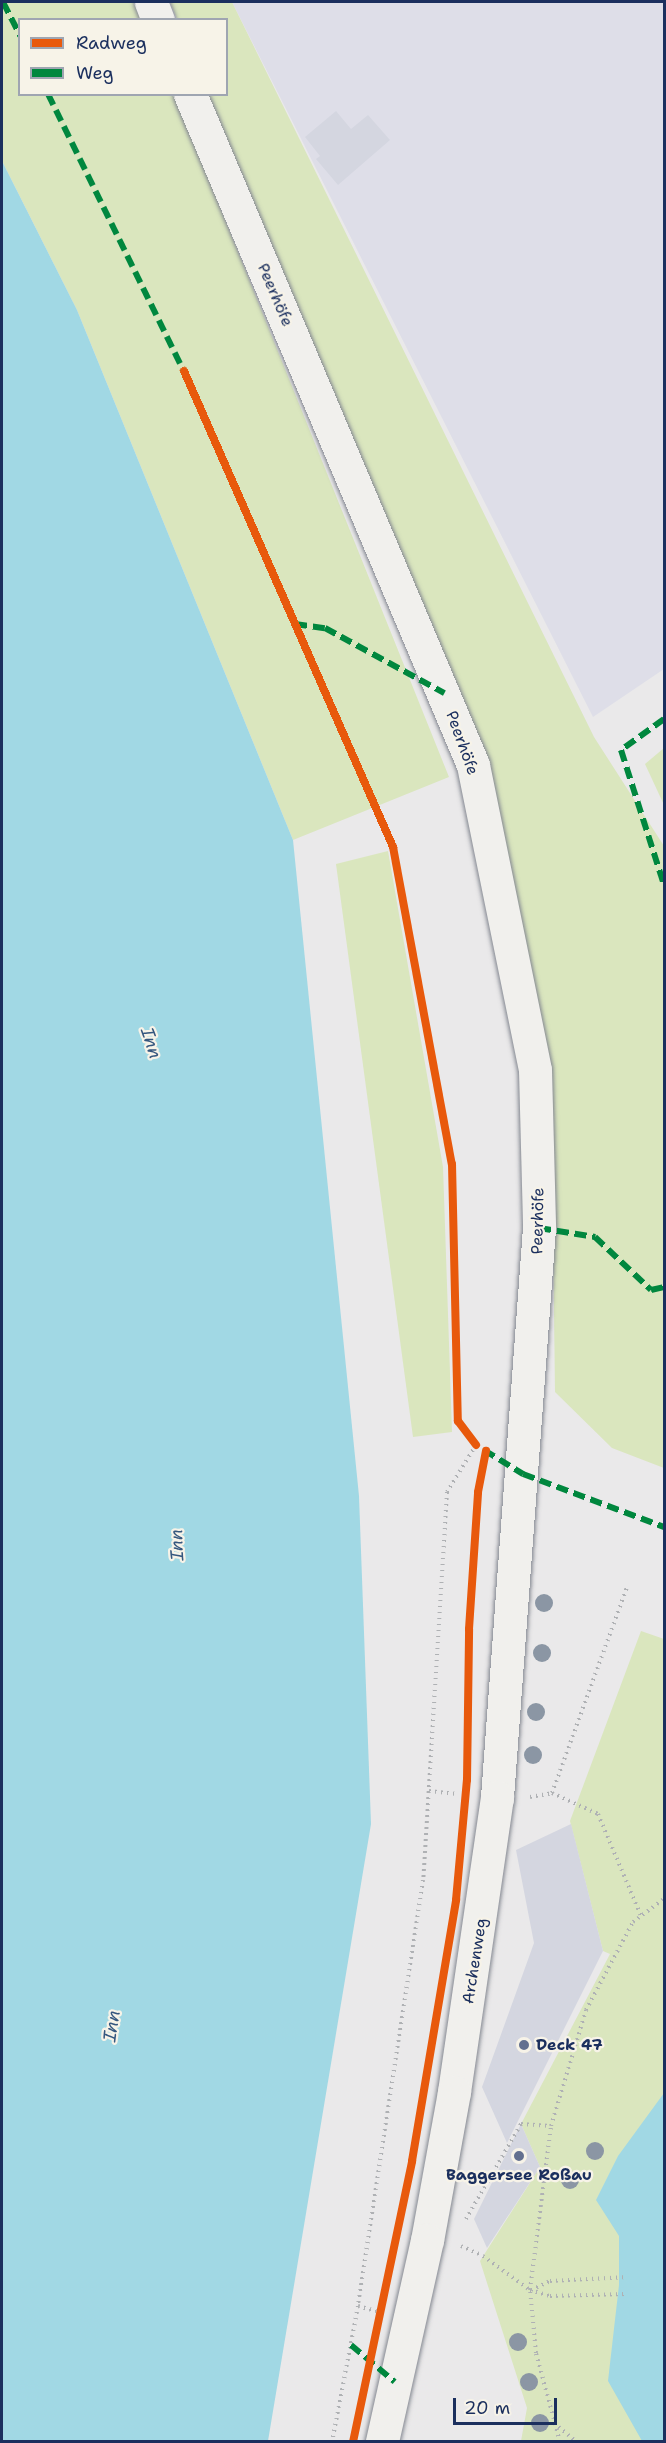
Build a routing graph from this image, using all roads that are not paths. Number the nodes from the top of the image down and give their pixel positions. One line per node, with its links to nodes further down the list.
1 (151, 2): 2 (street)
2 (157, 18)
3 (191, 96): 4 (street, Peerhöfe)
4 (523, 1474): 5 (street, Archenweg)
5 (382, 2442)

